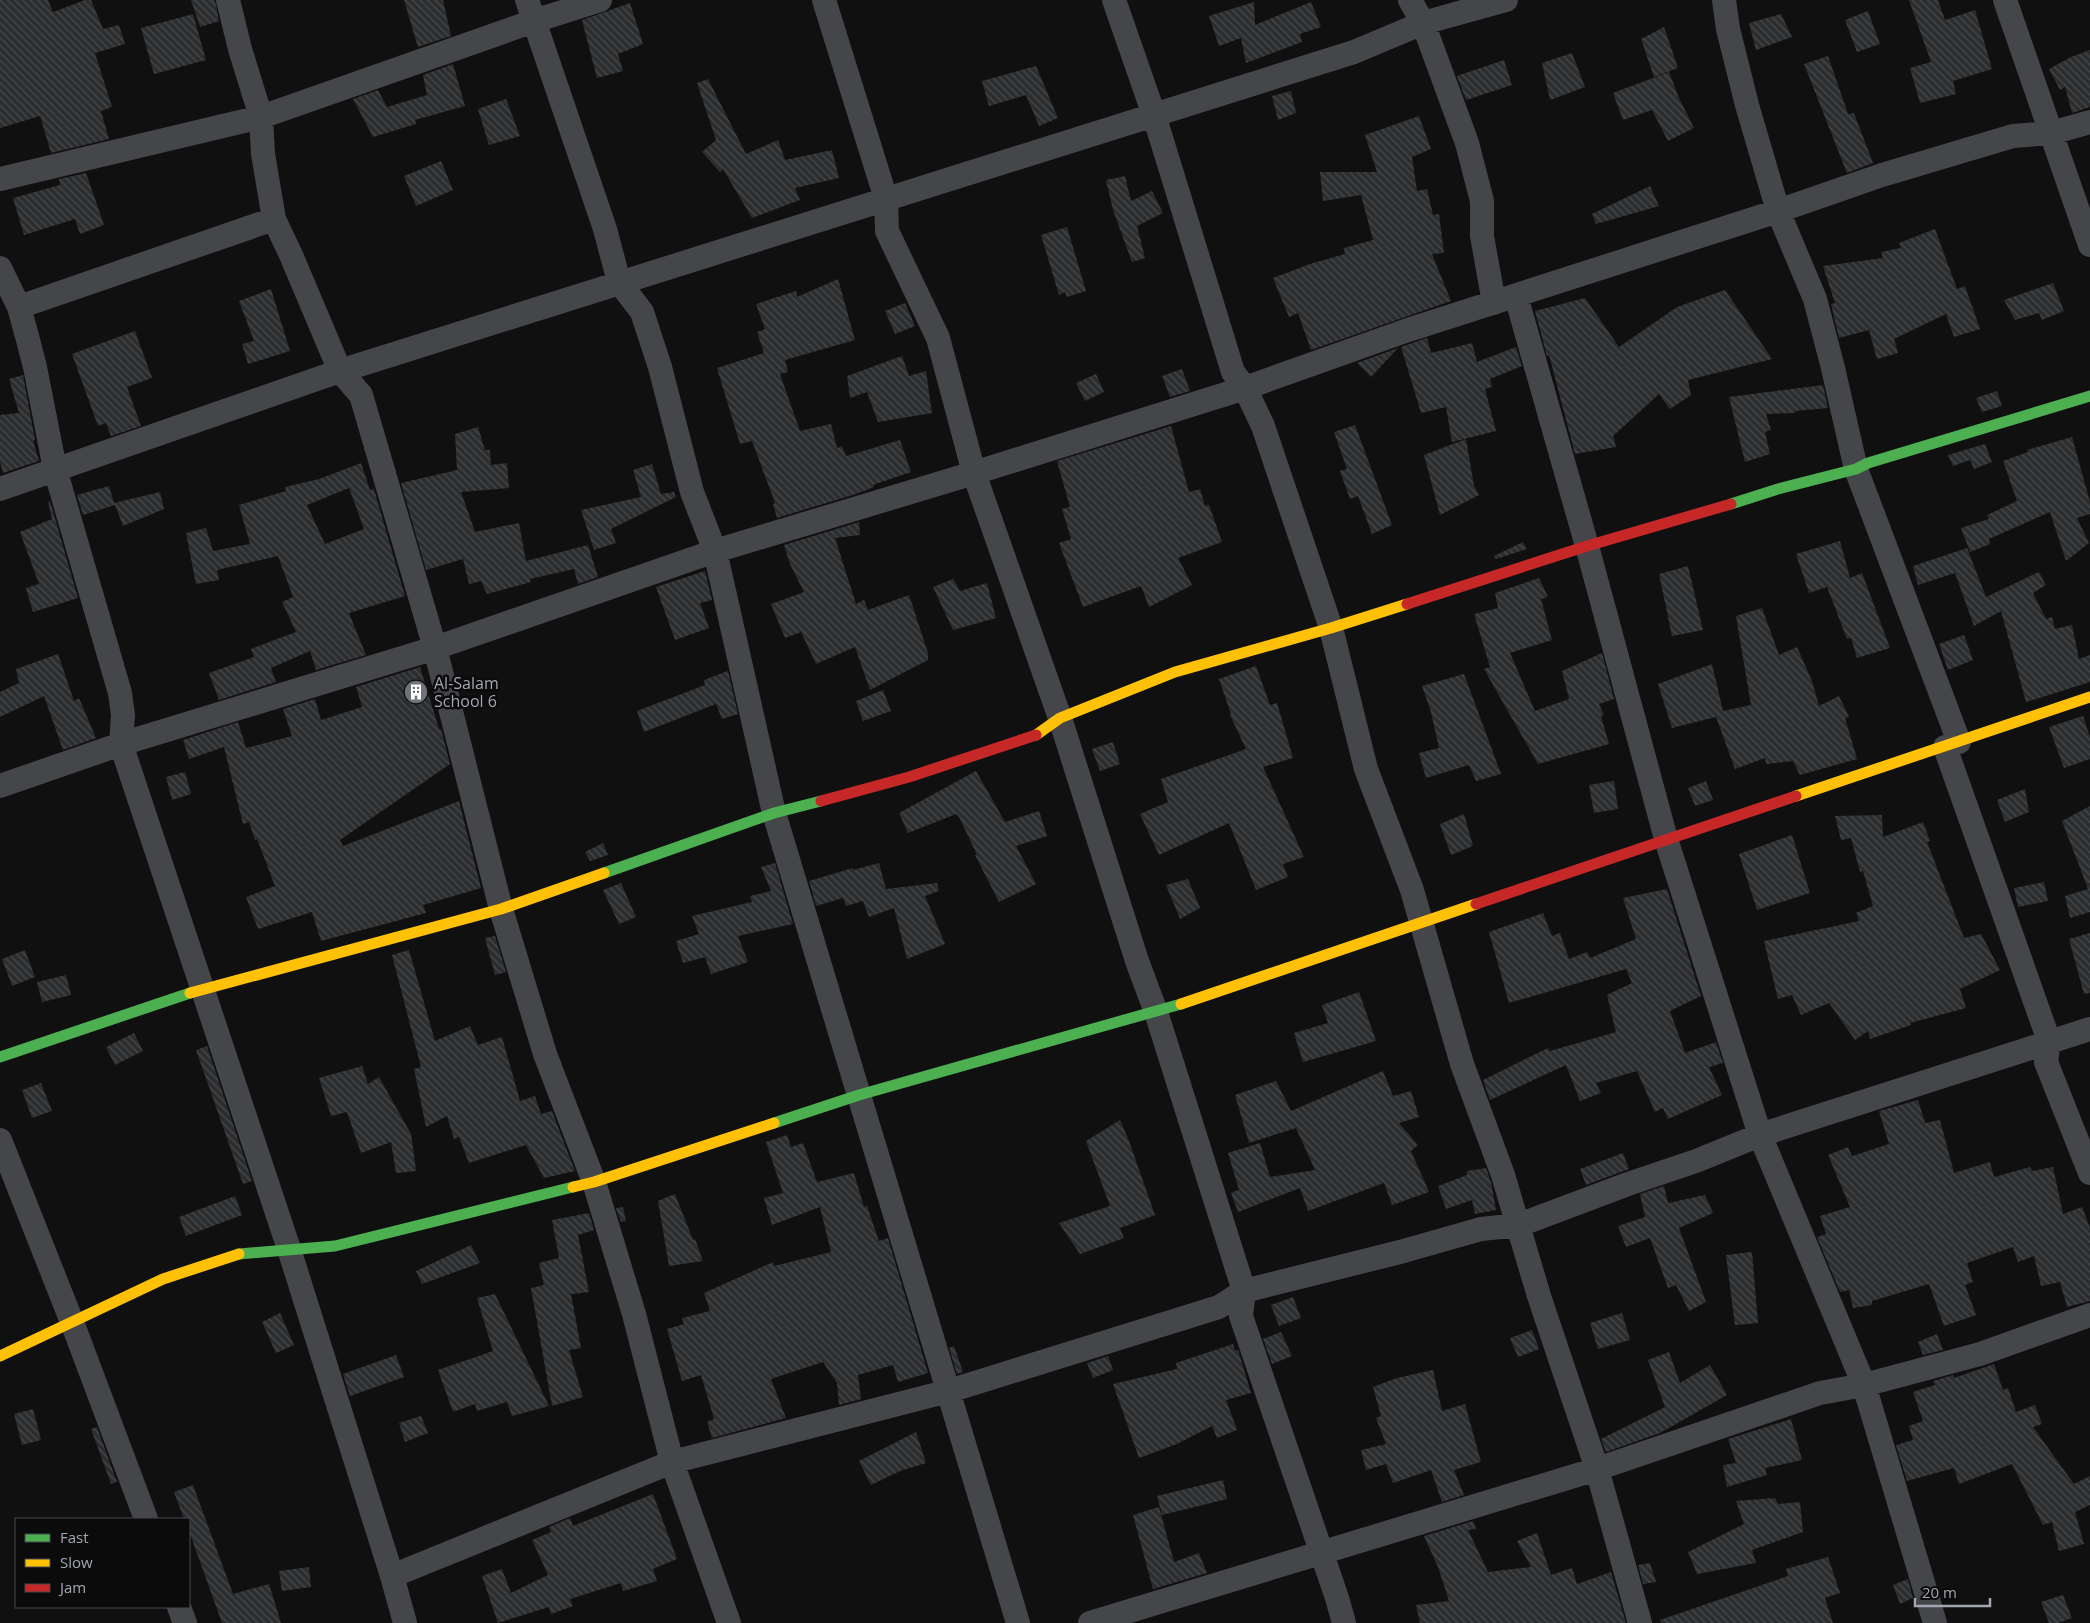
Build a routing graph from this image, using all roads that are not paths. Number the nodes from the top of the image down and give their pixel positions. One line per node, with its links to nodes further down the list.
1 (228, 0): 12 (street)
2 (600, 0): 9 (street)
3 (824, 0): 16 (street)
4 (1114, 0): 11 (street)
5 (1410, 0): 10 (street)
6 (1506, 0): 10 (street)
7 (1724, 0): 17 (street)
8 (2005, 0): 14 (street)
9 (530, 10): 12 (street); 21 (street)
10 (1423, 23): 11 (street); 22 (street)
11 (1154, 115): 16 (street); 25 (street)
12 (261, 117): 15 (street); 18 (street)
13 (2090, 122): 14 (street)
14 (2051, 133): 17 (street); 19 (street)
15 (0, 179)
16 (886, 199): 21 (street); 29 (street)
17 (1778, 211): 22 (street); 28 (street)
18 (274, 219): 23 (street); 24 (street)
19 (2090, 245)
20 (0, 268): 23 (street)
21 (619, 282): 24 (street); 32 (street)
22 (1505, 299): 25 (street); 31 (street)
23 (18, 306): 27 (street)
24 (340, 371): 27 (street); 34 (street)
25 (1245, 388): 29 (street); 33 (street)
26 (2090, 396): 28 (street)
27 (55, 469): 30 (street); 37 (street)
28 (1856, 469): 31 (street); 38 (street)
29 (974, 473): 32 (street); 36 (street)
30 (0, 489)
31 (1587, 546): 33 (street); 41 (street)
32 (715, 551): 34 (street); 40 (street)
33 (1331, 628): 36 (street); 43 (street)
34 (434, 648): 37 (street); 42 (street)
35 (2090, 697): 38 (street)
36 (1060, 718): 40 (street); 45 (street)
37 (121, 744): 39 (street); 44 (street)
38 (1952, 744): 41 (street); 47 (street)
39 (0, 786)
40 (774, 813): 42 (street); 49 (street)
41 (1666, 840): 43 (street); 50 (street)
42 (501, 909): 44 (street); 53 (street)
43 (1421, 921): 45 (street); 54 (street)
44 (201, 989): 48 (street); 55 (street)
45 (1156, 1012): 49 (street); 56 (street)
46 (2090, 1029): 47 (street)
47 (2049, 1042): 50 (street); 52 (street)
48 (0, 1057)
49 (859, 1095): 53 (street); 61 (street)
50 (1760, 1134): 54 (street); 60 (street)
51 (0, 1140): 58 (street)
52 (2090, 1173)
53 (594, 1182): 55 (street); 62 (street)
54 (1519, 1225): 56 (street); 63 (street)
55 (289, 1249): 58 (street); 66 (street)
56 (1244, 1291): 61 (street); 65 (street)
57 (2090, 1315): 60 (street)
58 (72, 1322): 59 (street); 64 (street)
59 (0, 1356)
60 (1864, 1385): 63 (street); 75 (street)
61 (949, 1391): 62 (street); 71 (street)
62 (672, 1462): 66 (street); 70 (street)
63 (1597, 1469): 65 (street); 74 (street)
64 (146, 1518)
65 (1322, 1552): 72 (street); 73 (street)
66 (392, 1576): 69 (street)
67 (179, 1608): 68 (street)
68 (185, 1623)
69 (405, 1623)
70 (729, 1623)
71 (1018, 1623)
72 (1090, 1623)
73 (1344, 1623)
74 (1640, 1623)
75 (1935, 1623)

